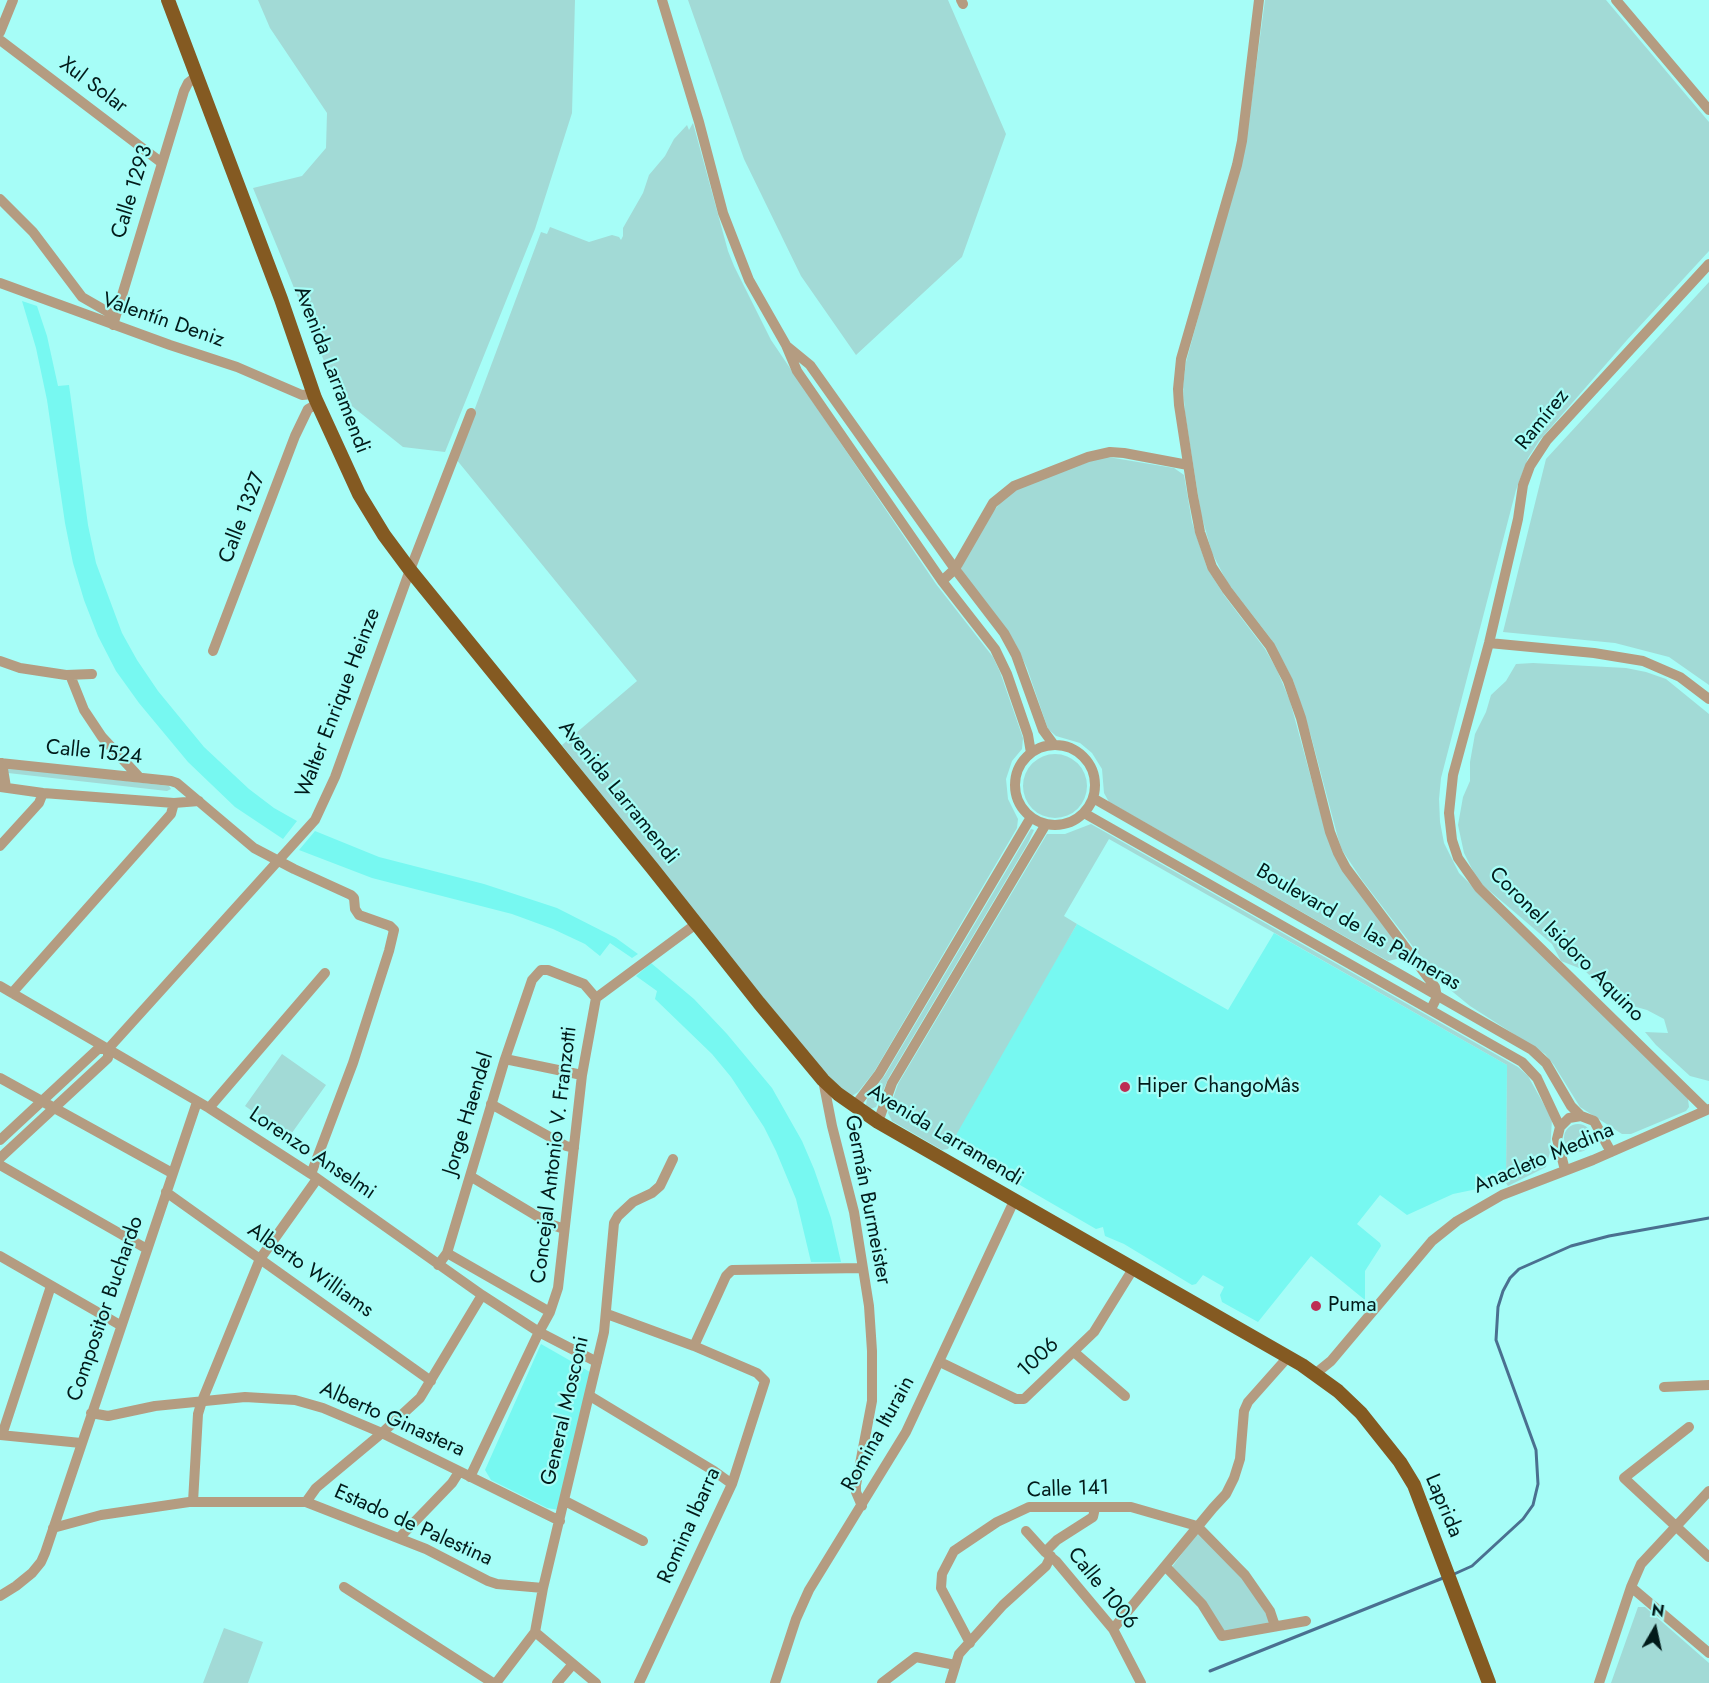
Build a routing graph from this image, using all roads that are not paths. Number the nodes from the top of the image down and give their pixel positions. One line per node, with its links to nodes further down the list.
1 (13, 0): 6 (street)
2 (168, 0): 8 (main road, Avenida Larramendi)
3 (662, 0): 15 (street)
4 (1259, 0): 18 (street)
5 (1616, 0): 9 (street)
6 (0, 32)
7 (0, 40): 10 (street, Xul Solar)
8 (198, 75): 10 (street, Calle 1293); 16 (main road, Avenida Larramendi)
9 (1709, 110)
10 (162, 163): 14 (street, Calle 1293)
11 (0, 199): 14 (street)
12 (1709, 264): 22 (street, Ramírez)
13 (0, 283): 14 (street, Valentín Deniz)
14 (114, 320): 16 (street, Valentín Deniz)
15 (786, 345): 19 (street); 21 (street)
16 (315, 399): 20 (main road, Avenida Larramendi); 23 (street, Calle 1327)
17 (471, 414): 20 (street, Walter Enrique Heinze)
18 (1188, 465): 19 (street); 46 (street)
19 (955, 569): 21 (street); 28 (street)
20 (410, 570): 41 (street, Walter Enrique Heinze); 42 (main road, Avenida Larramendi)
21 (942, 581): 29 (street)
22 (1489, 643): 27 (street); 60 (street, Coronel Isidoro Aquino)
23 (213, 651)
24 (0, 661): 26 (street)
25 (92, 674): 26 (street)
26 (70, 675): 31 (street)
27 (1709, 699)
28 (1054, 745): 29 (street); 34 (street)
29 (1031, 753): 38 (street)
30 (1, 763): 31 (street, Calle 1524); 32 (street)
31 (139, 777): 35 (street, Calle 1524)
32 (3, 787): 33 (street)
33 (43, 793): 36 (street); 40 (street)
34 (1093, 798): 37 (street); 46 (street, Boulevard de las Palmeras)
35 (199, 801): 36 (street); 41 (street)
36 (174, 803): 45 (street)
37 (1084, 813): 39 (street); 48 (street, Boulevard de las Palmeras)
38 (1031, 817): 39 (street); 57 (street)
39 (1046, 824): 62 (street)
40 (0, 846)
41 (278, 861): 49 (street, Walter Enrique Heinze); 72 (street)
42 (696, 924): 47 (street); 53 (main road, Avenida Larramendi)
43 (325, 973): 58 (street)
44 (0, 986): 45 (street, Lorenzo Anselmi)
45 (12, 993): 49 (street, Lorenzo Anselmi)
46 (1437, 997): 48 (street); 61 (street, Boulevard de las Palmeras)
47 (596, 998): 50 (street, Jorge Haendel); 51 (street, Concejal Antonio V. Franzotti)
48 (1431, 1009): 63 (street, Boulevard de las Palmeras)
49 (108, 1049): 54 (street); 55 (street, Lorenzo Anselmi); 59 (street)
50 (505, 1059): 51 (street); 56 (street, Jorge Haendel)
51 (582, 1075): 65 (street, Concejal Antonio V. Franzotti)
52 (0, 1078): 54 (street)
53 (823, 1080): 57 (main road, Avenida Larramendi); 82 (street, Germán Burmeister)
54 (42, 1101): 59 (street); 64 (street)
55 (197, 1102): 58 (street, Lorenzo Anselmi); 71 (street, Compositor Buchardo)
56 (492, 1104): 65 (street); 73 (street, Jorge Haendel)
57 (854, 1107): 62 (main road, Avenida Larramendi)
58 (209, 1108): 72 (street, Lorenzo Anselmi)
59 (54, 1109): 67 (street); 71 (street)
60 (1707, 1110): 66 (street, Anacleto Medina)
61 (1581, 1116): 63 (street); 66 (street, Boulevard de las Palmeras)
62 (878, 1122): 75 (main road, Avenida Larramendi)
63 (1560, 1127): 70 (street)
64 (0, 1140)
65 (574, 1148): 76 (street, Concejal Antonio V. Franzotti)
66 (1611, 1152): 70 (street, Anacleto Medina)
67 (0, 1158)
68 (673, 1159): 87 (street, General Mosconi)
69 (0, 1165): 77 (street)
70 (1565, 1170): 95 (street, Anacleto Medina)
71 (172, 1173): 74 (street, Compositor Buchardo)
72 (314, 1176): 80 (street); 81 (street, Lorenzo Anselmi)
73 (470, 1176): 76 (street); 78 (street, Jorge Haendel)
74 (166, 1192): 77 (street, Compositor Buchardo); 80 (street, Alberto Williams)
75 (1014, 1201): 83 (main road, Avenida Larramendi); 94 (street, Romina Iturain)
76 (564, 1229): 86 (street, Concejal Antonio V. Franzotti)
77 (147, 1249): 88 (street, Compositor Buchardo)
78 (447, 1253): 81 (street, Jorge Haendel); 86 (street)
79 (0, 1256): 84 (street)
80 (260, 1259): 96 (street, Alberto Williams); 101 (street)
81 (438, 1265): 85 (street, Lorenzo Anselmi)
82 (863, 1268): 90 (street); 114 (street, Germán Burmeister)
83 (1133, 1269): 91 (street, 1006); 92 (main road, Avenida Larramendi)
84 (51, 1286): 88 (street); 105 (street)
85 (482, 1295): 89 (street, Lorenzo Anselmi); 96 (street)
86 (550, 1312): 89 (street, Concejal Antonio V. Franzotti)
87 (607, 1314): 90 (street); 93 (street, General Mosconi)
88 (120, 1326): 102 (street, Compositor Buchardo)
89 (539, 1332): 93 (street, Lorenzo Anselmi); 108 (street, Concejal Antonio V. Franzotti)
90 (694, 1346): 109 (street, Romina Ibarra)
91 (1074, 1352): 94 (street, 1006); 100 (street)
92 (1288, 1357): 95 (main road, Avenida Larramendi); 117 (street)
93 (597, 1362): 99 (street, General Mosconi)
94 (940, 1362): 114 (street, Romina Iturain)
95 (1315, 1374): 146 (main road, Laprida)
96 (432, 1381): 104 (street)
97 (1709, 1385): 98 (street)
98 (1664, 1387)
99 (590, 1396): 109 (street); 111 (street, General Mosconi)
100 (1125, 1396)
101 (202, 1401): 102 (street, Alberto Ginastera); 104 (street, Alberto Ginastera); 112 (street)
102 (91, 1413): 106 (street, Compositor Buchardo)
103 (1689, 1426): 118 (street)
104 (382, 1433): 107 (street, Alberto Ginastera); 113 (street)
105 (1, 1435): 106 (street)
106 (81, 1443): 119 (street, Compositor Buchardo)
107 (459, 1472): 108 (street, Alberto Ginastera); 121 (street)
108 (470, 1477): 116 (street, Alberto Ginastera)
109 (732, 1485): 141 (street, Romina Ibarra)
110 (1709, 1491): 118 (street)
111 (565, 1501): 116 (street, General Mosconi); 122 (street)
112 (193, 1502): 113 (street, Estado de Palestina); 119 (street, Estado de Palestina)
113 (306, 1502): 121 (street, Estado de Palestina)
114 (862, 1506): 142 (street, Romina Iturain)
115 (1095, 1508): 117 (street, Calle 141); 123 (street, Calle 1006); 134 (street, Calle 141)
116 (560, 1521): 128 (street, General Mosconi)
117 (1197, 1526): 125 (street); 131 (street)
118 (1676, 1526): 124 (street); 127 (street)
119 (53, 1528): 129 (street, Compositor Buchardo)
120 (1026, 1531): 123 (street)
121 (399, 1538): 128 (street, Estado de Palestina)
122 (643, 1541)
123 (1048, 1554): 132 (street, Calle 1006); 134 (street)
124 (1709, 1557)
125 (1166, 1566): 131 (street); 132 (street)
126 (344, 1587): 138 (street)
127 (1630, 1587): 135 (street); 147 (street)
128 (543, 1588): 133 (street, General Mosconi)
129 (0, 1596)
130 (1306, 1621): 131 (street)
131 (1275, 1626)
132 (1113, 1629): 145 (street, Calle 1006)
133 (535, 1632): 136 (street); 138 (street, General Mosconi)
134 (970, 1643): 137 (street)
135 (1709, 1653)
136 (573, 1664): 139 (street); 140 (street)
137 (955, 1665): 143 (street); 144 (street)
138 (495, 1683)
139 (557, 1683)
140 (596, 1683)
141 (639, 1683)
142 (775, 1683)
143 (882, 1683)
144 (950, 1683)
145 (1141, 1683)
146 (1489, 1683)
147 (1599, 1683)

